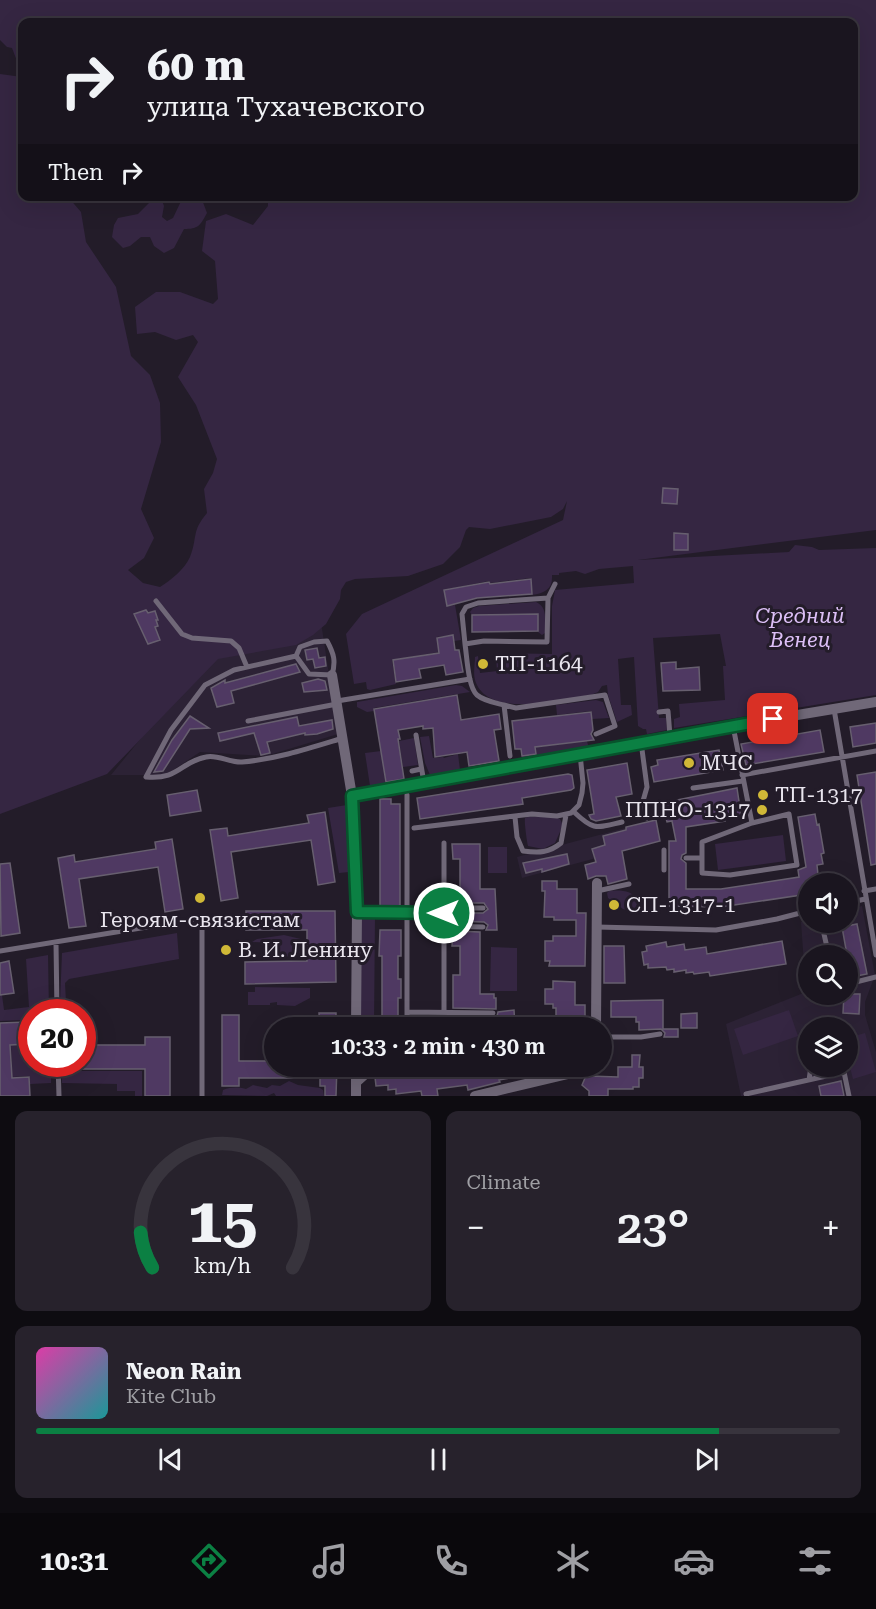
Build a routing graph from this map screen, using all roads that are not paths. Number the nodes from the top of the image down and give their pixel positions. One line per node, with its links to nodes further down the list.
1 (555, 584): 2 (lane)
2 (548, 598): 4 (lane); 4 (lane)
3 (156, 601): 6 (lane)
4 (465, 644): 8 (lane)
5 (296, 656): 6 (lane); 7 (lane); 7 (lane)
6 (247, 667): 19 (lane)
7 (332, 675): 10 (street)
8 (471, 679): 10 (lane); 11 (lane)
9 (876, 702): 12 (street)
10 (337, 703): 14 (lane); 19 (street)
11 (504, 705): 16 (lane); 23 (lane)
12 (834, 709): 15 (street); 24 (lane)
13 (659, 712): 18 (lane)
14 (248, 721)
15 (732, 726): 18 (street); 27 (lane)
16 (596, 734)
17 (416, 735): 25 (lane)
18 (670, 736): 20 (street)
19 (342, 738): 31 (street)
20 (641, 742): 22 (street); 35 (lane)
21 (876, 752): 24 (lane)
22 (580, 754): 28 (street); 32 (lane)
23 (510, 756)
24 (842, 757): 27 (lane); 47 (lane)
25 (421, 769): 26 (lane); 28 (lane)
26 (412, 771)
27 (743, 778): 29 (lane); 37 (lane)
28 (424, 783): 31 (street)
29 (693, 788)
30 (408, 795): 55 (lane)
31 (352, 796): 53 (street)
32 (574, 812): 33 (lane); 36 (lane)
33 (566, 815): 34 (lane); 34 (lane)
34 (514, 817): 38 (lane)
35 (647, 818)
36 (622, 822)
37 (752, 823): 42 (lane); 42 (lane)
38 (414, 828)
39 (444, 843): 51 (lane)
40 (664, 850): 43 (lane)
41 (686, 858): 42 (lane)
42 (702, 858)
43 (664, 870)
44 (629, 884): 45 (lane)
45 (597, 887): 59 (street)
46 (876, 889): 47 (lane)
47 (864, 891): 48 (lane)
48 (865, 899): 49 (lane); 54 (lane)
49 (858, 901)
50 (483, 908): 51 (lane)
51 (444, 910): 55 (lane); 57 (lane)
52 (876, 910): 54 (lane)
53 (357, 912): 55 (lane); 71 (street)
54 (867, 912): 64 (lane)
55 (408, 913): 68 (lane)
56 (798, 913): 59 (lane)
57 (444, 926): 58 (lane); 69 (lane)
58 (483, 927)
59 (597, 927): 73 (street)
60 (824, 934): 62 (lane)
61 (56, 943): 63 (lane); 67 (lane); 84 (lane)
62 (826, 945)
63 (0, 951)
64 (876, 955)
65 (876, 977): 66 (lane)
66 (858, 982)
67 (57, 999)
68 (407, 1012): 69 (lane); 72 (lane)
69 (444, 1012): 70 (lane)
70 (493, 1013)
71 (356, 1017)
72 (407, 1017)
73 (596, 1017)
74 (660, 1034): 75 (lane)
75 (612, 1037)
76 (58, 1077): 83 (lane)
77 (368, 1077): 81 (lane)
78 (555, 1077): 85 (street)
79 (809, 1077): 80 (lane)
80 (809, 1080): 82 (lane); 86 (lane)
81 (356, 1091)
82 (746, 1094)
83 (59, 1096)
84 (202, 1096)
85 (475, 1096)
86 (849, 1096)

